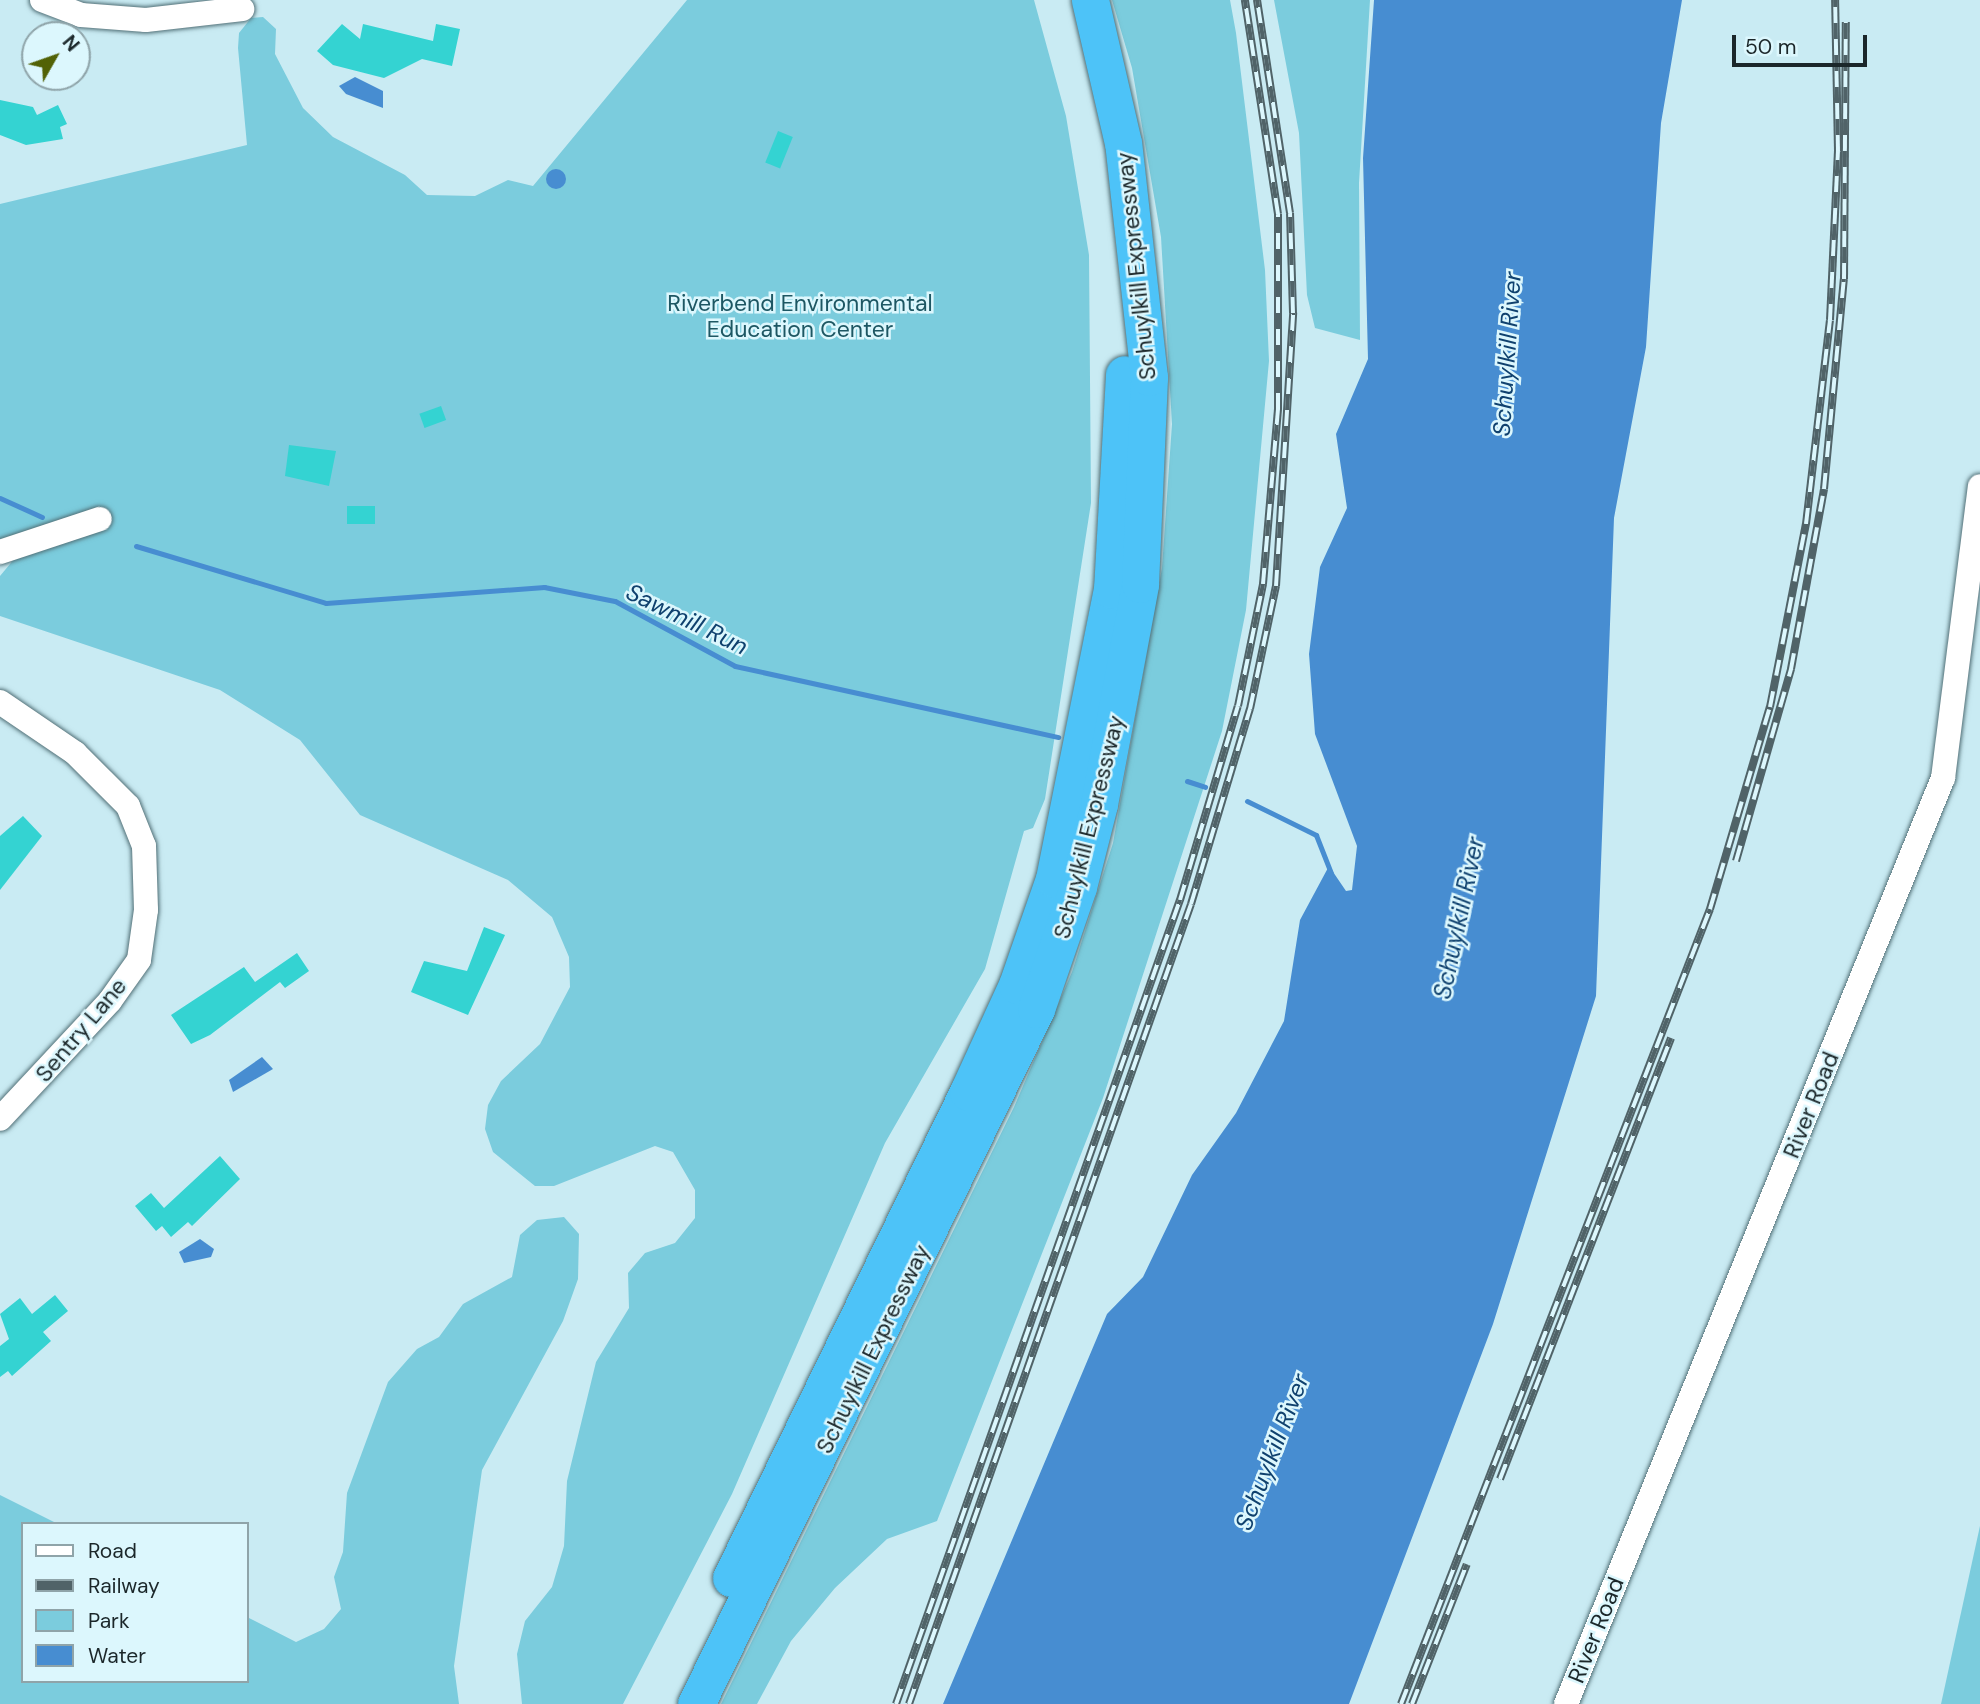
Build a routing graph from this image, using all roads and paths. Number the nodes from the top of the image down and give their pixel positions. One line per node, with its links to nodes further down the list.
1 (42, 0): 4 (street)
2 (1068, 0): 10 (highway, Schuylkill Expressway)
3 (1090, 0): 11 (highway, Schuylkill Expressway)
4 (242, 9)
5 (1980, 486): 12 (street, River Road)
6 (100, 519): 7 (street)
7 (0, 552)
8 (0, 702): 9 (street, Sentry Lane)
9 (0, 1119)
10 (669, 1704)
11 (696, 1704)
12 (1566, 1704)

